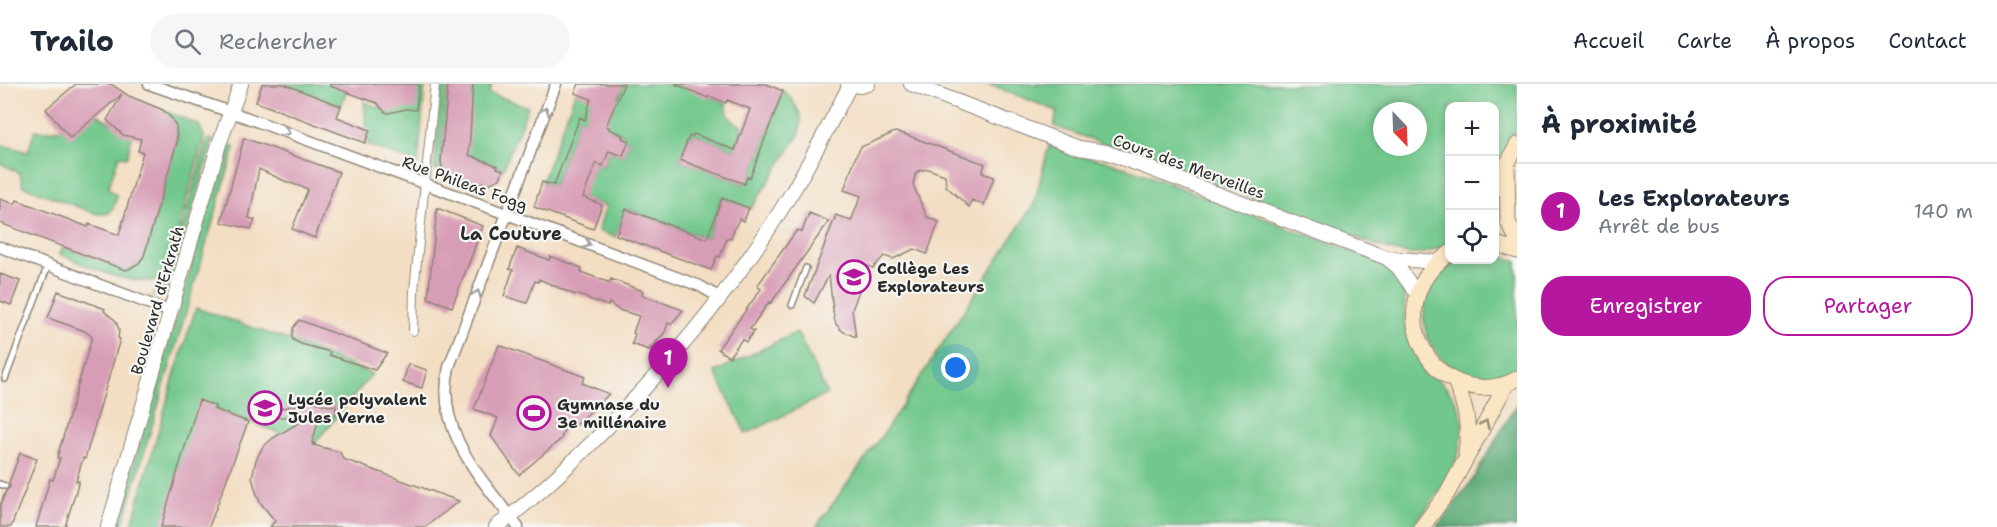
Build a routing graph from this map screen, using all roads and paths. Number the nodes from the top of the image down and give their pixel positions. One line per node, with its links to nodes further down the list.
1 (149, 84): 8 (street, Rue Phileas Fogg)
2 (241, 84): 8 (street, Boulevard d'Erkrath)
3 (435, 84): 12 (street)
4 (555, 84): 13 (street, one-way to 4)
5 (849, 84): 6 (street); 23 (street)
6 (868, 84)
7 (911, 84): 19 (street, Cours des Merveilles)
8 (231, 112): 12 (street, Rue Phileas Fogg, one-way to 12); 25 (street, Boulevard d'Erkrath)
9 (1517, 145): 10 (main road)
10 (1507, 163): 11 (main road); 14 (main road)
11 (1499, 180)
12 (424, 184): 13 (street, Rue Phileas Fogg); 26 (street)
13 (507, 215): 23 (street, Rue Phileas Fogg, one-way to 23); 31 (street, one-way to 13)
14 (1517, 239)
15 (1499, 245): 17 (main road)
16 (0, 247): 20 (street)
17 (1517, 251)
18 (1443, 257): 19 (street, Cours des Merveilles); 22 (main road)
19 (1387, 258): 22 (street, Cours des Merveilles)
20 (48, 265): 25 (street); 27 (lane)
21 (806, 268): 24 (lane)
22 (1417, 294): 28 (main road)
23 (720, 298): 31 (street)
24 (792, 305)
25 (171, 312): 32 (street, Boulevard d'Erkrath)
26 (413, 331)
27 (5, 379)
28 (1455, 381): 29 (main road); 30 (main road)
29 (1512, 382): 30 (main road, one-way to 29)
30 (1464, 463): 34 (main road)
31 (514, 522): 33 (street)
32 (108, 527)
33 (496, 527)
34 (1422, 527)

